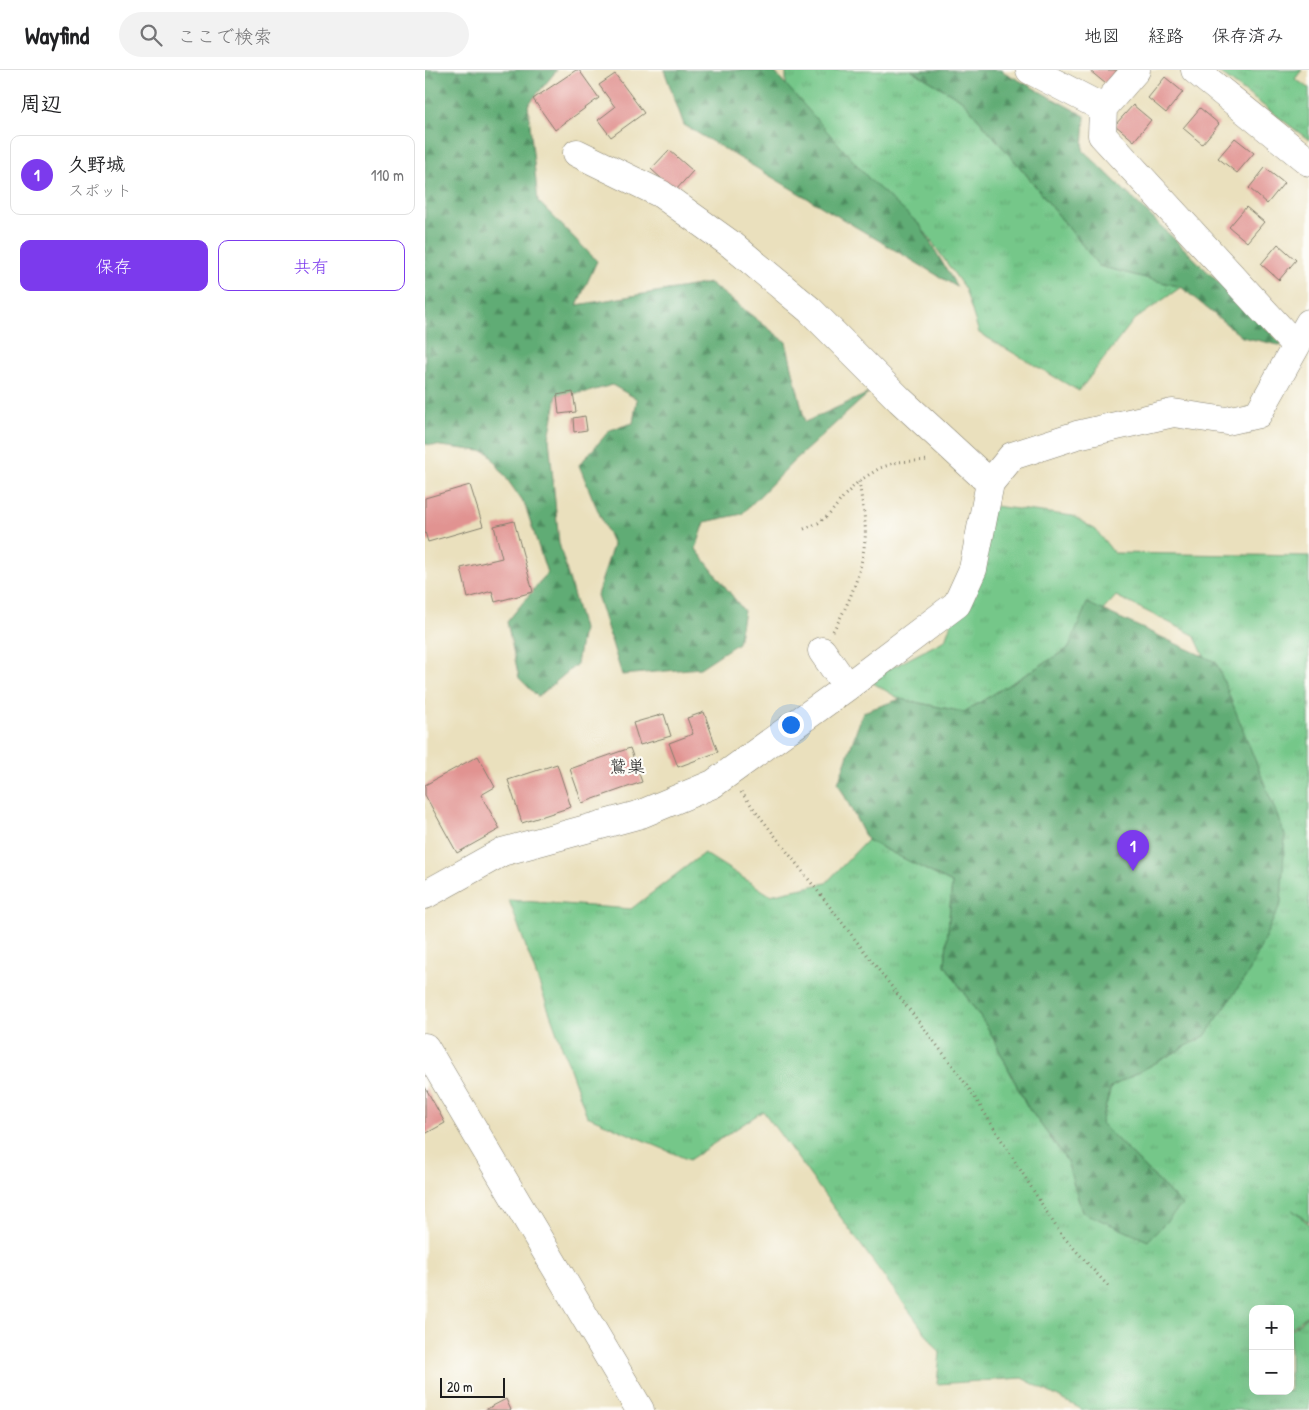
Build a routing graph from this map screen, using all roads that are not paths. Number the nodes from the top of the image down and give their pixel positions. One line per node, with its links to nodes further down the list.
1 (1030, 70): 4 (street)
2 (1136, 70): 4 (street)
3 (1195, 70): 6 (street)
4 (1103, 108): 8 (street)
5 (577, 153): 9 (street)
6 (1309, 162)
7 (1309, 323): 8 (street)
8 (1296, 346): 9 (street)
9 (990, 483): 11 (street)
10 (821, 651): 11 (street)
11 (847, 687): 12 (street)
12 (425, 895)
13 (425, 1047): 14 (street)
14 (640, 1410)

